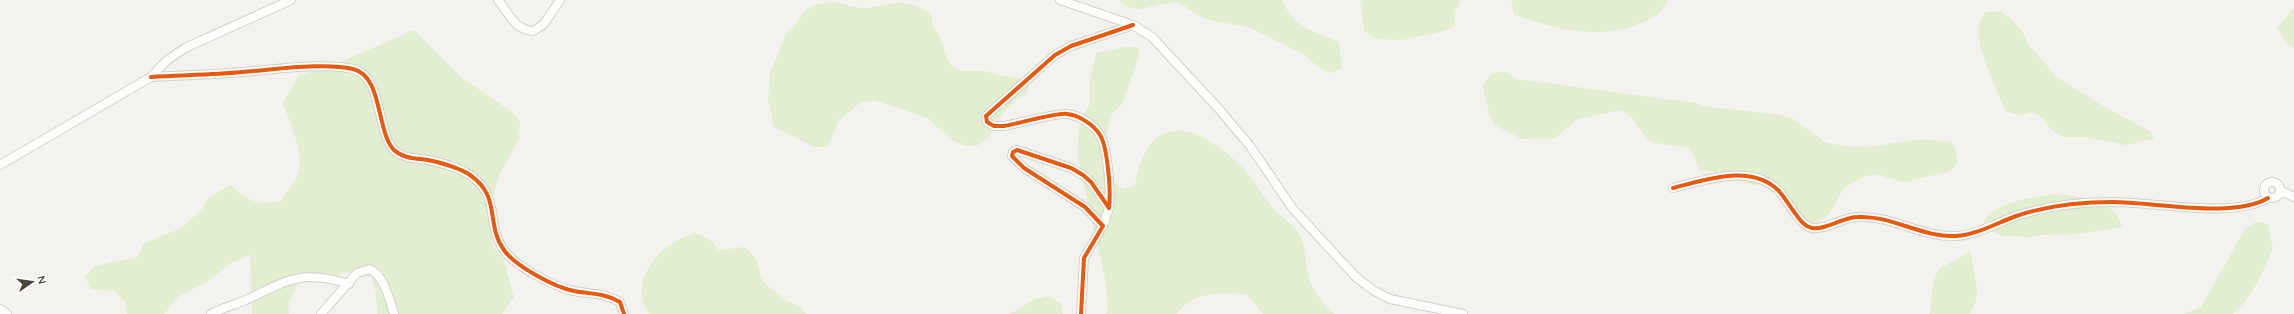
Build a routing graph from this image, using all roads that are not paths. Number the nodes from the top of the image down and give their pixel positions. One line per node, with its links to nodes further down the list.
1 (291, 0): 6 (street)
2 (498, 0): 3 (street)
3 (560, 0)
4 (1060, 0): 5 (street)
5 (1133, 25): 12 (street); 22 (street)
6 (151, 77): 7 (street); 20 (street)
7 (0, 165)
8 (1674, 188): 11 (street)
9 (2281, 191): 10 (street); 11 (street); 11 (street)
10 (2294, 197)
11 (2268, 198)
12 (1109, 208): 13 (street); 13 (street)
13 (1103, 226): 21 (street)
14 (349, 284): 17 (street); 18 (street); 19 (street)
15 (0, 309): 16 (street)
16 (7, 314)
17 (211, 314)
18 (321, 314)
19 (394, 314)
20 (624, 314)
21 (1081, 314)
22 (1463, 314)

